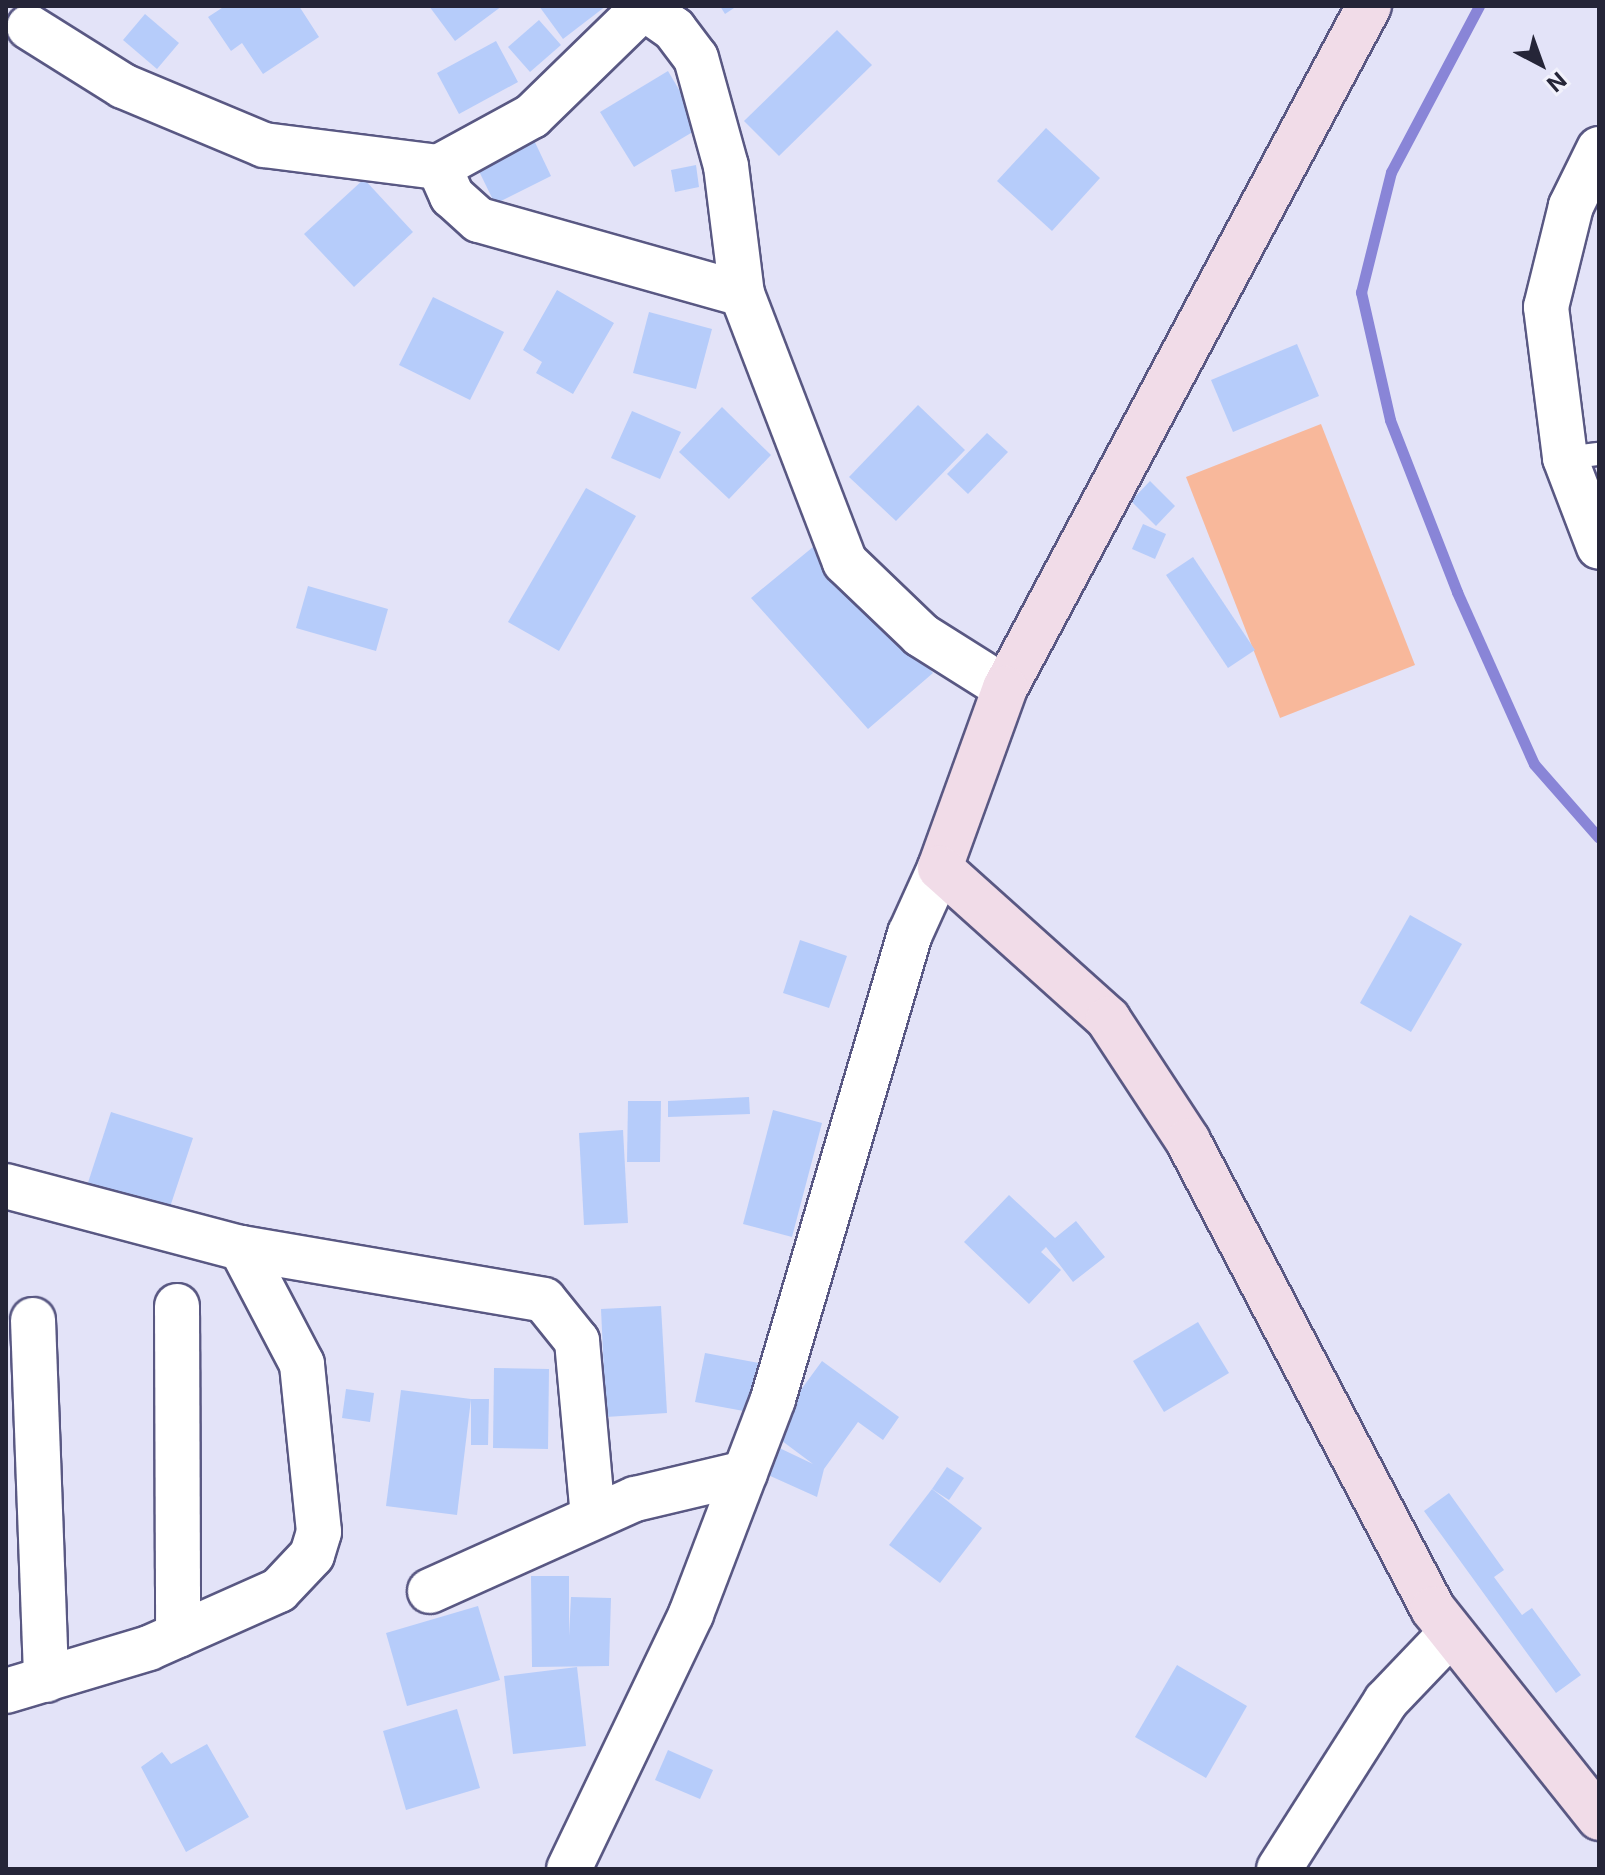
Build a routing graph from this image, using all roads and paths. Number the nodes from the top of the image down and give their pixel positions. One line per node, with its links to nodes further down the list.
1 (1369, 6): 9 (street)
2 (644, 7): 5 (street); 6 (street)
3 (29, 27): 5 (street)
4 (1599, 149): 7 (street)
5 (439, 167): 6 (street)
6 (742, 294): 9 (street)
7 (1582, 456): 8 (street)
8 (1599, 547)
9 (1005, 688): 10 (street)
10 (940, 868): 15 (street); 18 (street)
11 (6, 1186): 12 (street)
12 (241, 1248): 16 (street); 19 (street)
13 (177, 1306): 19 (street)
14 (33, 1320): 20 (street)
15 (745, 1473): 16 (street); 22 (street)
16 (593, 1516): 17 (street)
17 (430, 1591)
18 (1451, 1633): 21 (street); 23 (street)
19 (178, 1635): 20 (street)
20 (26, 1686)
21 (1599, 1818)
22 (569, 1869)
23 (1279, 1869)

